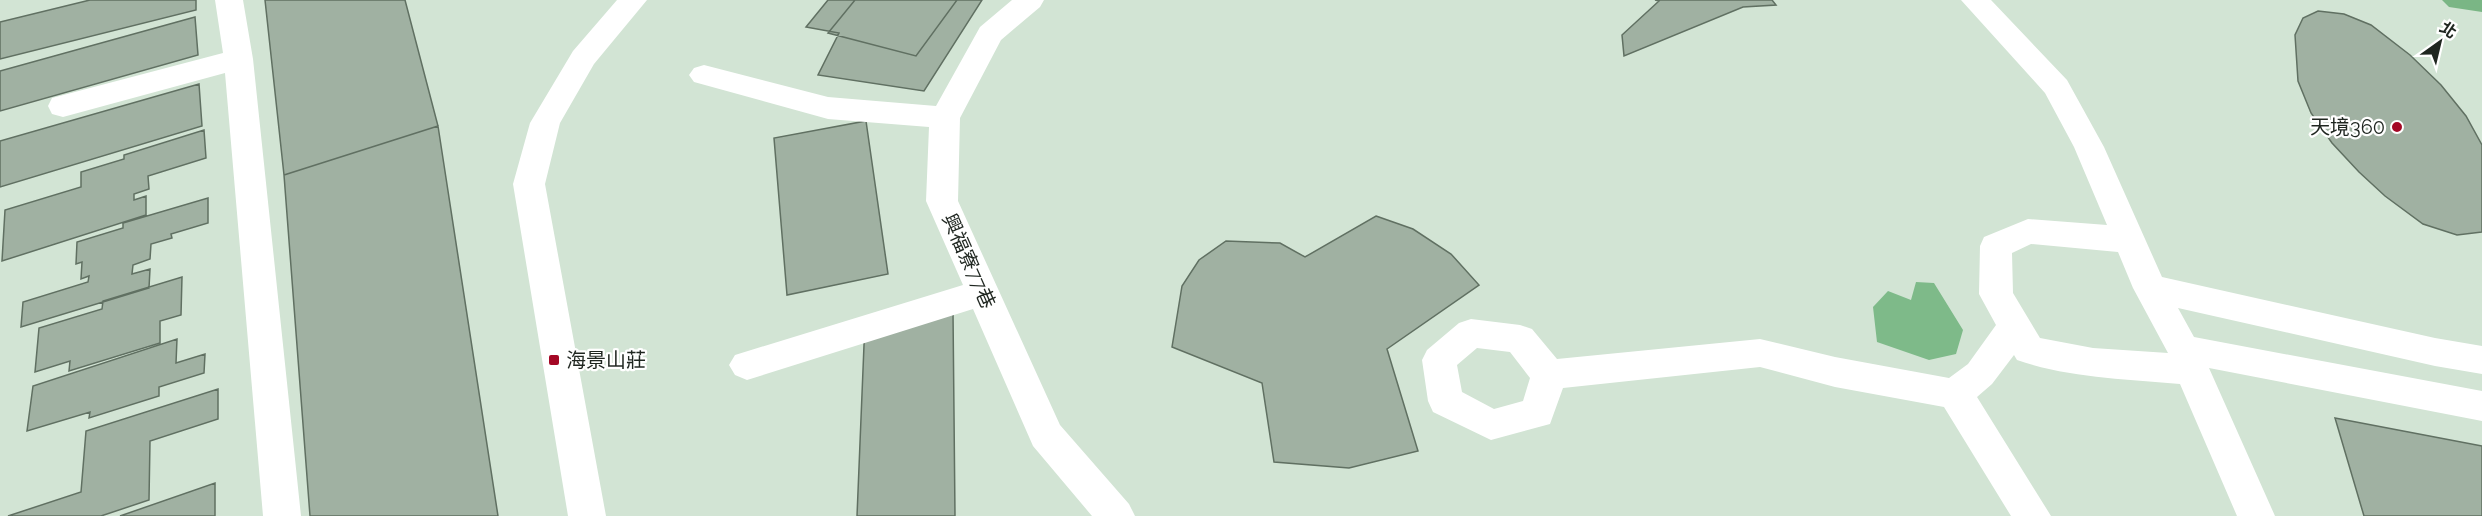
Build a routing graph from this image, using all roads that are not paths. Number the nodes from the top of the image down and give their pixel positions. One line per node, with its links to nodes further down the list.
1 (229, 0): 5 (street)
2 (633, 0): 20 (street)
3 (1030, 0): 8 (street, 興福寮77巷)
4 (1975, 0): 9 (street)
5 (238, 59): 7 (street); 19 (street)
6 (704, 75): 8 (street)
7 (63, 106)
8 (945, 118): 11 (street, 興福寮77巷)
9 (2129, 240): 10 (street); 12 (street)
10 (2150, 288): 13 (street); 14 (street)
11 (983, 292): 15 (street); 21 (street, 興福寮77巷)
12 (2015, 326): 13 (street); 17 (street)
13 (2187, 360): 18 (street); 23 (street)
14 (2482, 360)
15 (747, 365)
16 (1550, 375): 17 (street)
17 (1955, 394): 22 (street)
18 (2482, 406)
19 (282, 516)
20 (587, 516)
21 (1116, 516)
22 (2032, 516)
23 (2256, 516)

